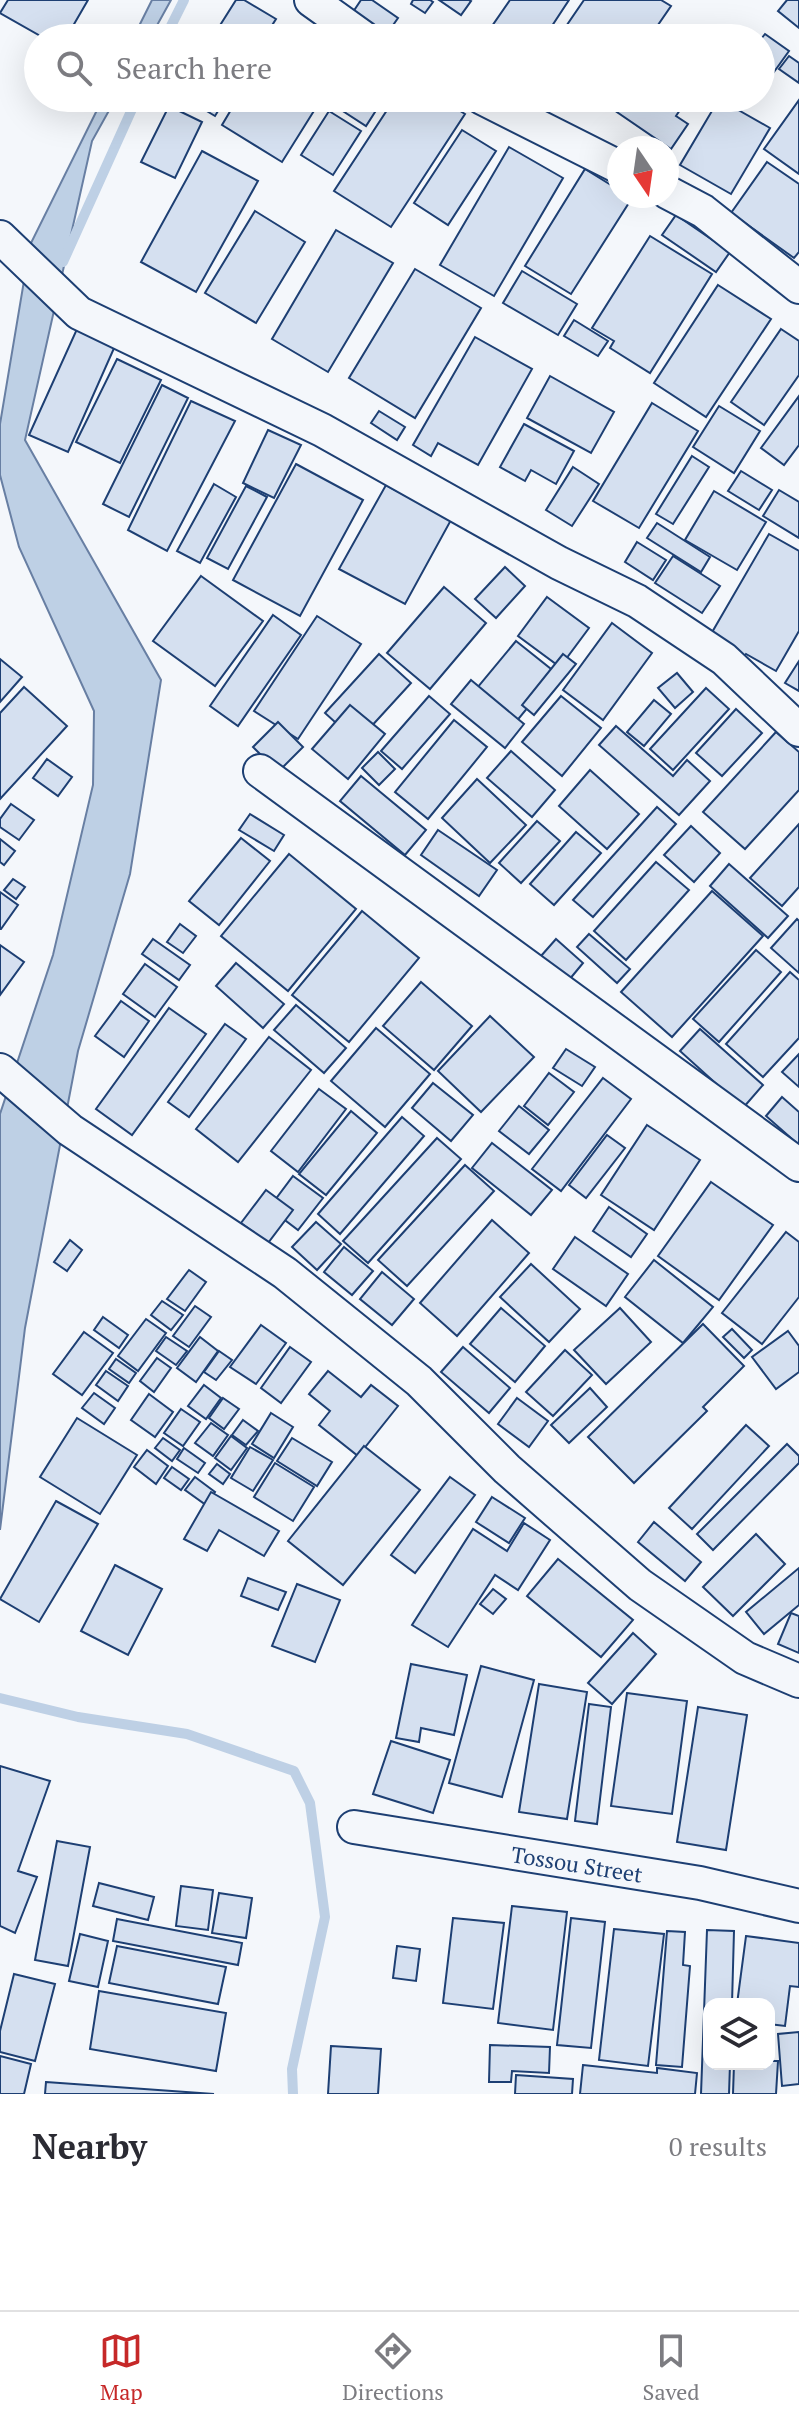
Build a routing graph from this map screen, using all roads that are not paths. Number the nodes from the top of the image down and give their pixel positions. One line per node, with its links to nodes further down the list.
1 (311, 0): 2 (street)
2 (344, 24)
3 (510, 112): 4 (street)
4 (607, 161)
5 (679, 198): 7 (street)
6 (1, 237): 8 (street)
7 (799, 287)
8 (799, 730)
9 (260, 771): 11 (street)
10 (0, 1070): 12 (street)
11 (799, 1165)
12 (799, 1681)
13 (354, 1827): 14 (street, Tossou Street)
14 (799, 1906)

